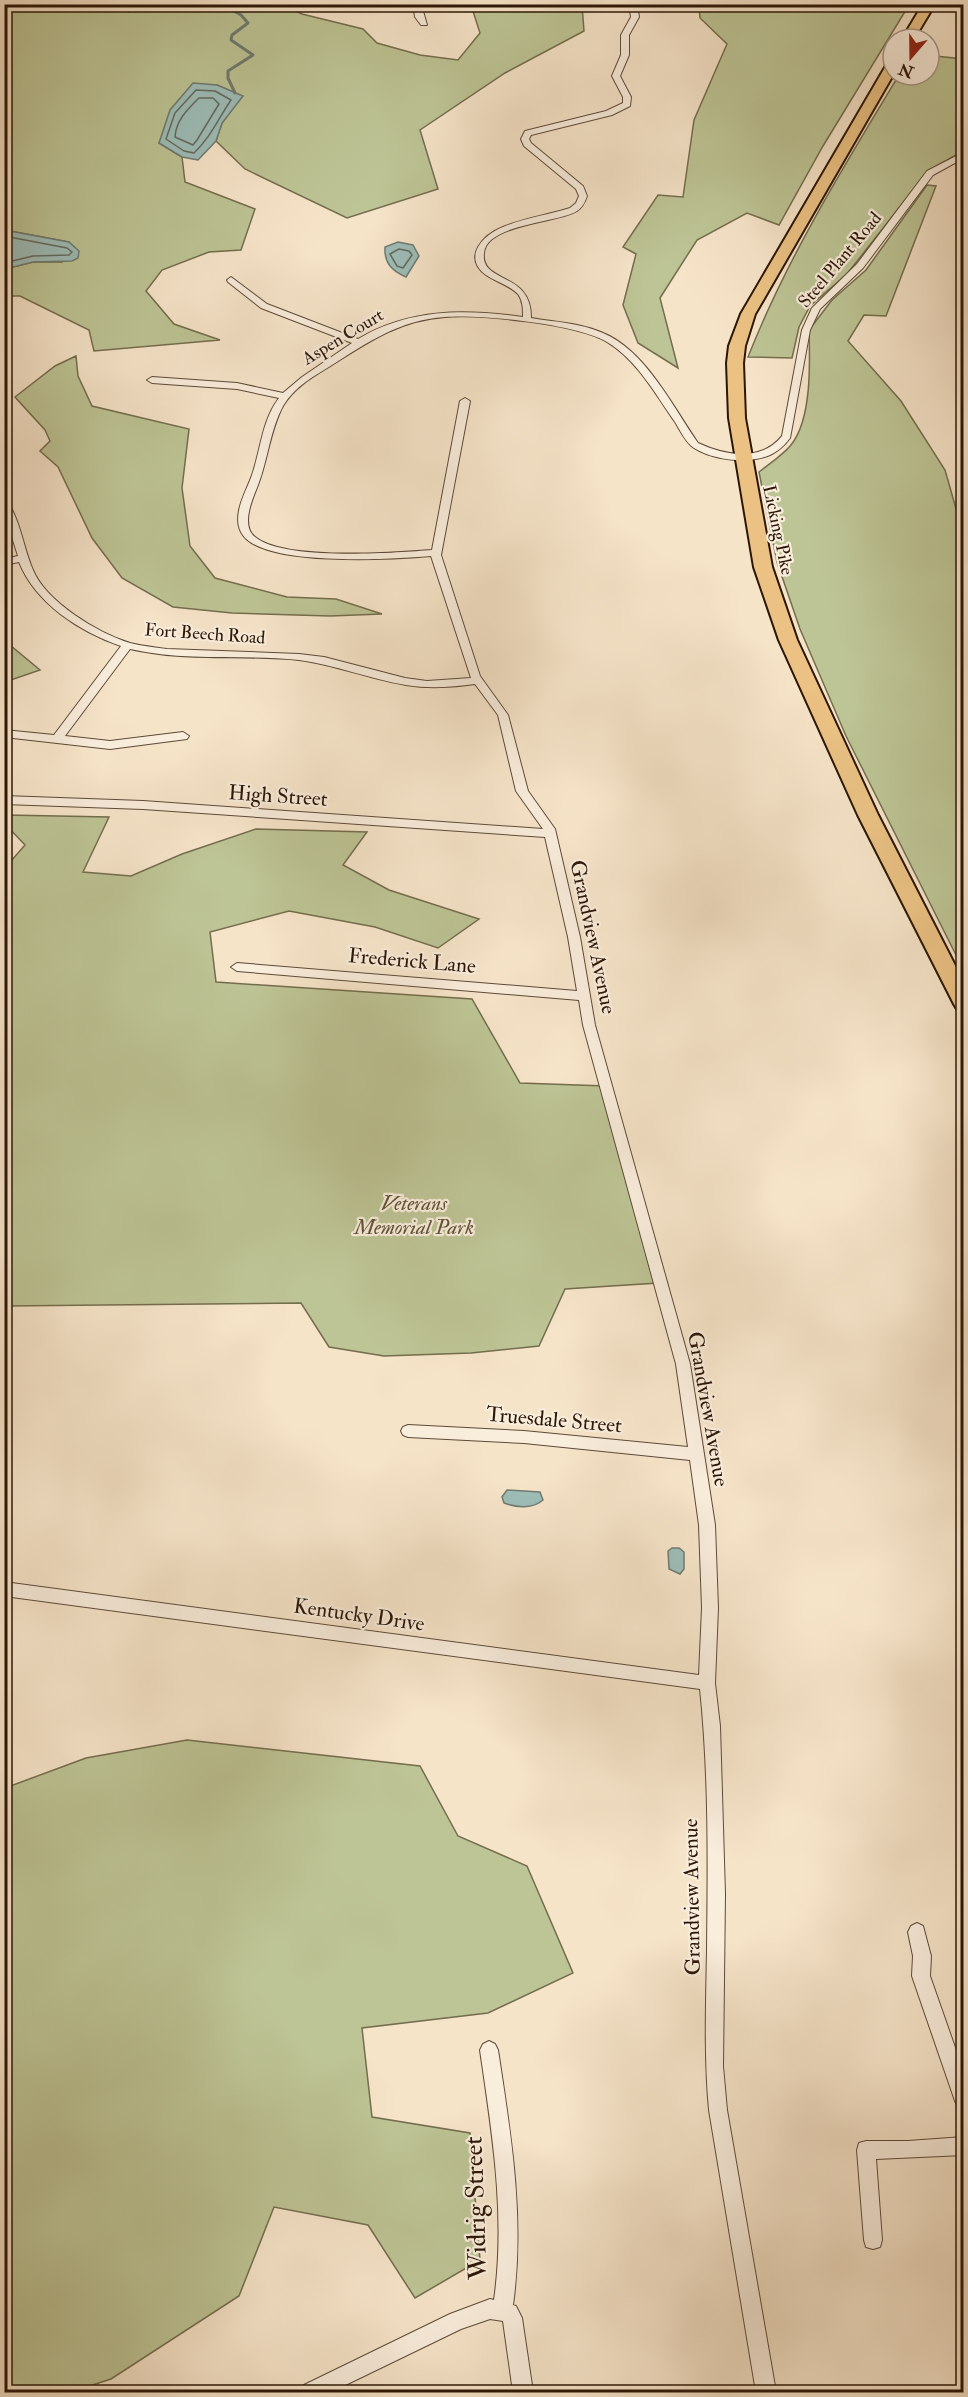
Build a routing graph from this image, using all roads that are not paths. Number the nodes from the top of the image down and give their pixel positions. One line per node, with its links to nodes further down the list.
1 (417, 4): 4 (street)
2 (633, 4): 9 (street)
3 (929, 4): 5 (main road)
4 (424, 23)
5 (915, 27)
6 (881, 85): 14 (main road, Licking Pike)
7 (963, 154): 14 (street, Steel Plant Road)
8 (231, 280): 10 (street)
9 (522, 319): 10 (street, Aspen Court); 14 (street, Aspen Court)
10 (360, 343): 12 (street, Aspen Court)
11 (152, 380): 12 (street)
12 (285, 396): 16 (street, Aspen Court)
13 (465, 401): 16 (street, Grandview Avenue)
14 (744, 456): 28 (main road, Licking Pike)
15 (4, 503): 17 (street, Fort Beech Road)
16 (436, 553): 20 (street, Grandview Avenue)
17 (22, 558): 18 (street); 19 (street, Fort Beech Road)
18 (4, 562)
19 (127, 645): 20 (street, Fort Beech Road); 23 (street)
20 (477, 680): 25 (street, Grandview Avenue)
21 (4, 733): 23 (street)
22 (183, 736): 23 (street)
23 (57, 739)
24 (4, 800): 25 (street, High Street)
25 (549, 834): 27 (street, Grandview Avenue)
26 (237, 967): 27 (street, Frederick Lane)
27 (584, 996): 30 (street, Grandview Avenue)
28 (963, 1004)
29 (408, 1431): 30 (street, Truesdale Street)
30 (696, 1454): 32 (street, Grandview Avenue)
31 (4, 1589): 32 (street, Kentucky Drive)
32 (707, 1683): 41 (street, Grandview Avenue)
33 (917, 1932): 35 (street)
34 (489, 2050): 38 (street, Widrig Street)
35 (963, 2102)
36 (963, 2146): 37 (street)
37 (873, 2240)
38 (502, 2312): 39 (street); 40 (street)
39 (311, 2392)
40 (523, 2392)
41 (766, 2392)

